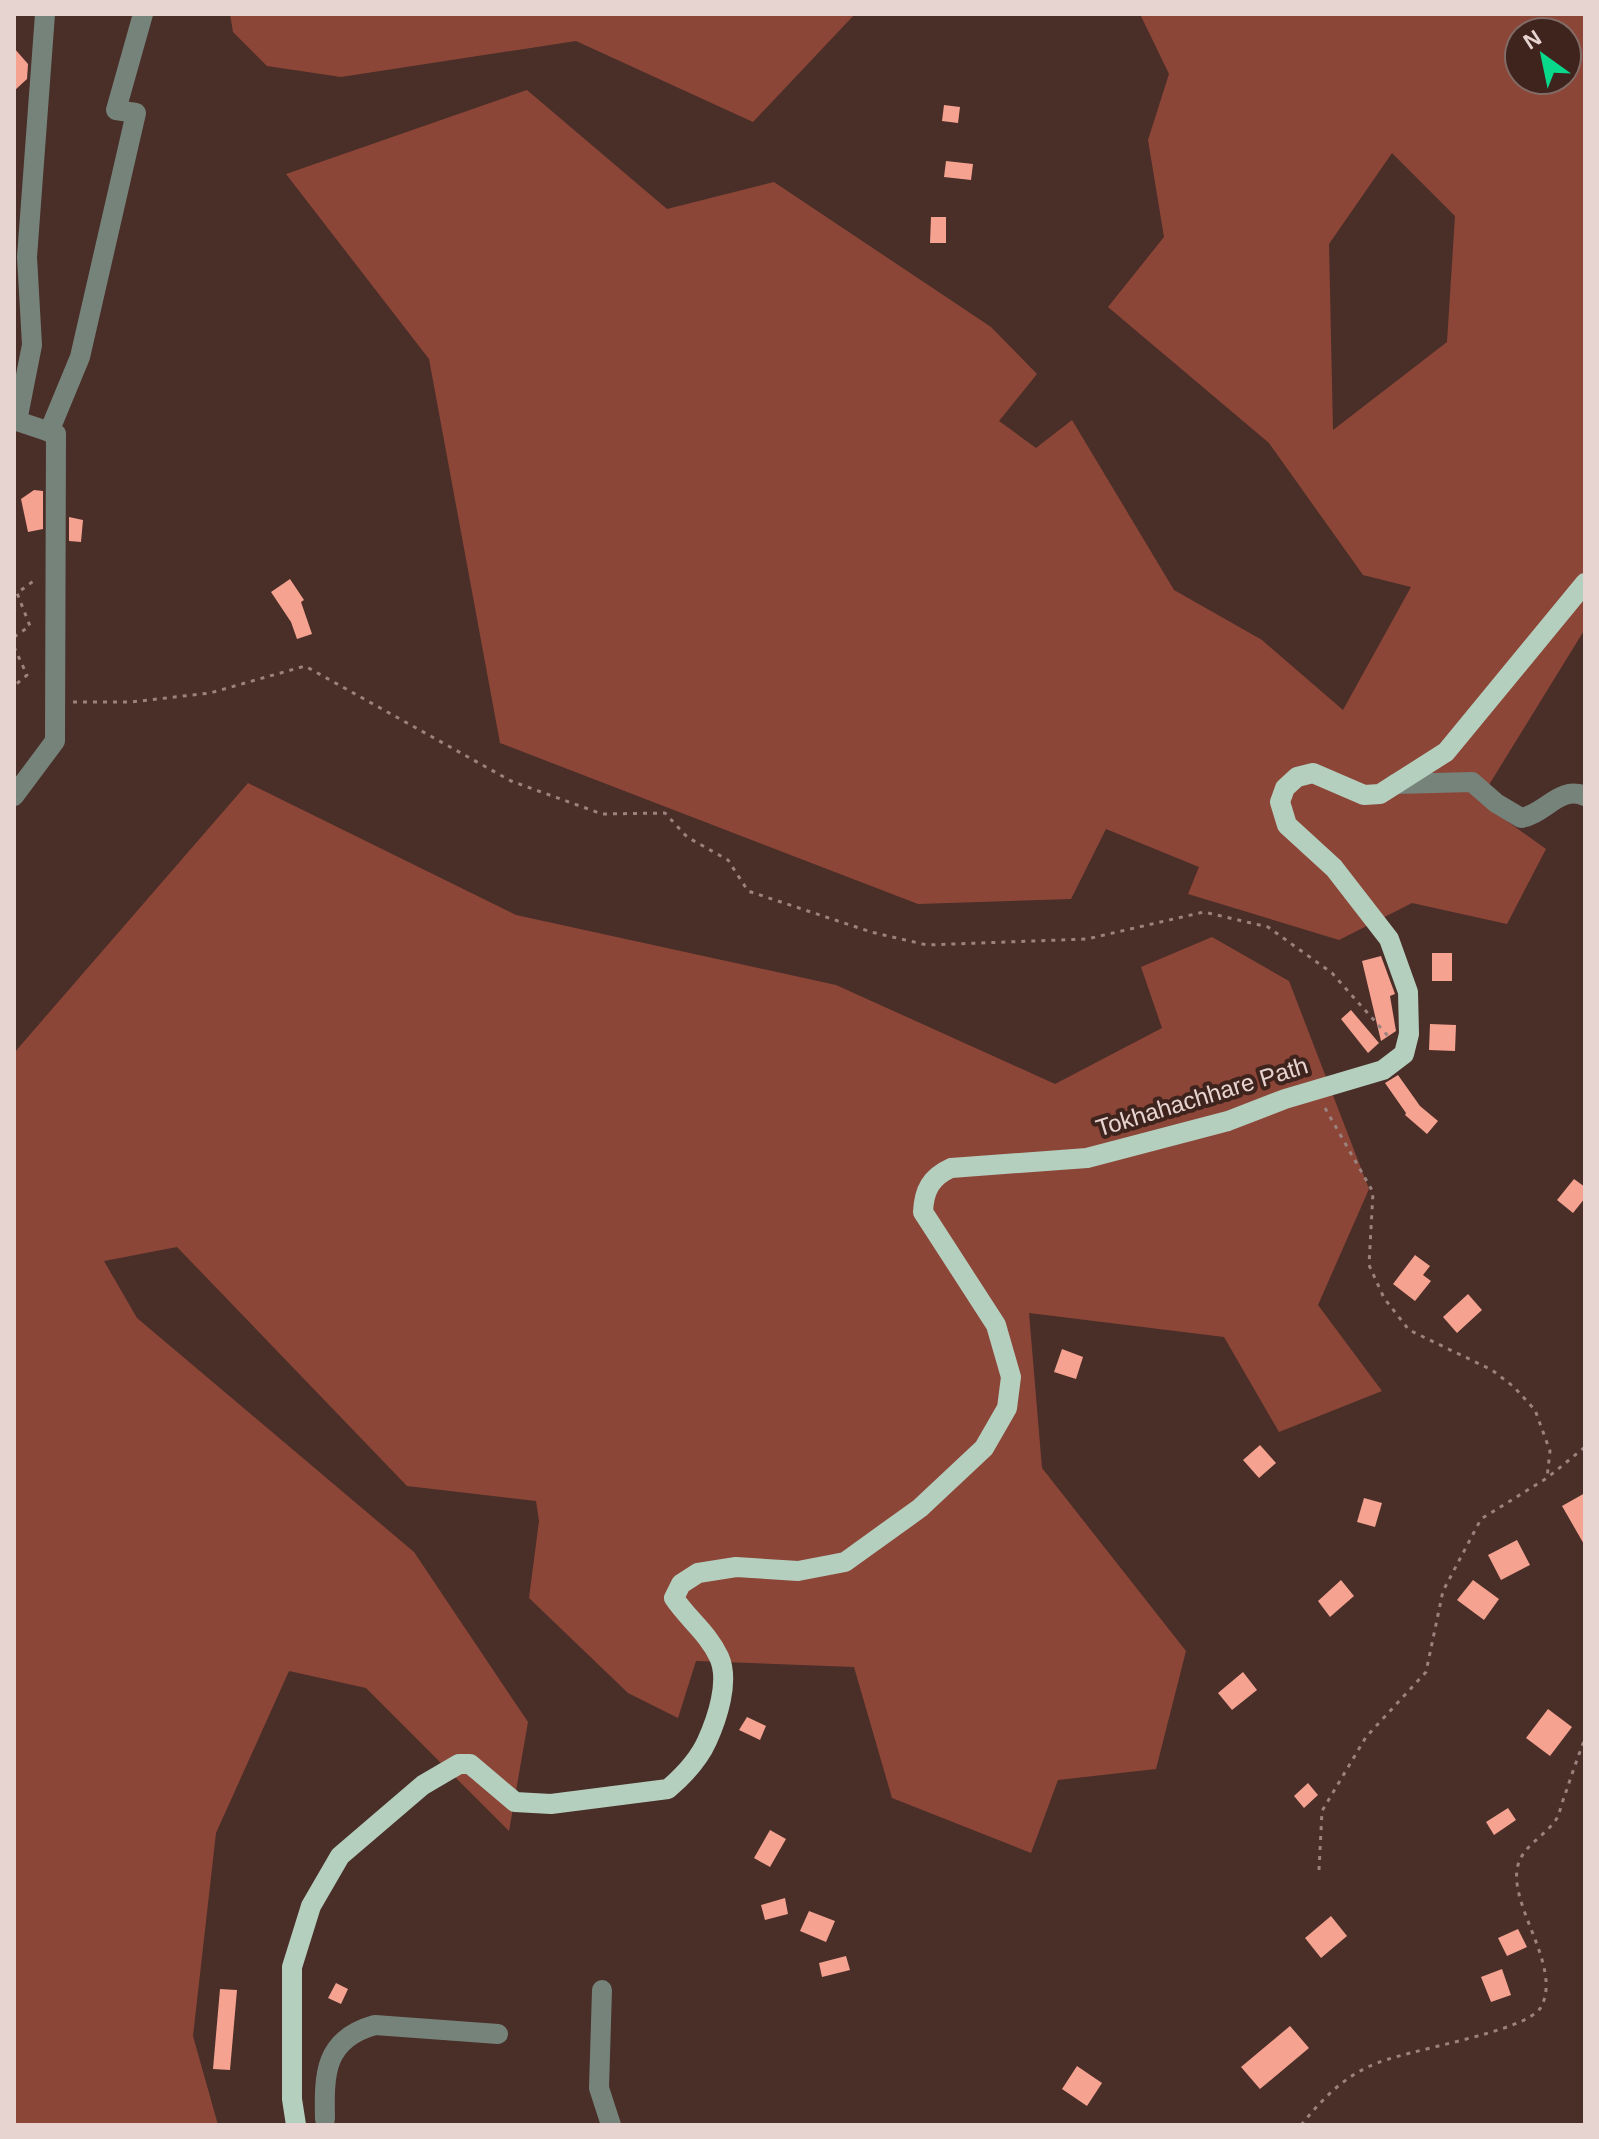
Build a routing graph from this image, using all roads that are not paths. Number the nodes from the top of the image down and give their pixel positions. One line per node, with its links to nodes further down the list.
1 (45, 14): 3 (street)
2 (143, 14): 3 (street)
3 (49, 432): 6 (street)
4 (1585, 583): 5 (main road)
5 (1395, 784): 7 (street); 10 (main road, Tokhahachhare Path)
6 (14, 796)
7 (1585, 796)
8 (602, 1990): 13 (street)
9 (498, 2034): 11 (street)
10 (292, 2099): 11 (street); 12 (main road, Tokhahachhare Path)
11 (328, 2122)
12 (296, 2125)
13 (611, 2125)

